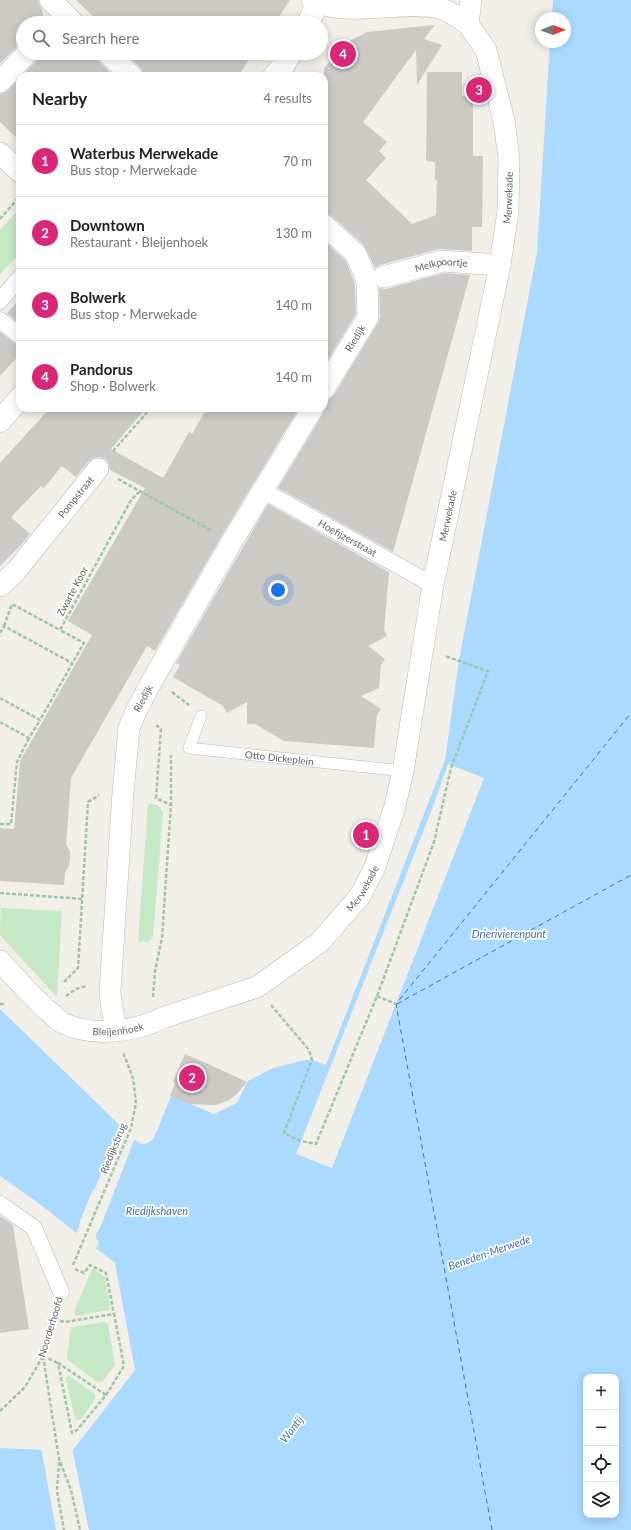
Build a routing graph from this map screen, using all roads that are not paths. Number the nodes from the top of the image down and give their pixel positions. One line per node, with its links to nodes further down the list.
1 (471, 0): 4 (street)
2 (316, 1): 3 (street); 4 (street)
3 (311, 16)
4 (468, 24): 14 (street, Merwekade)
5 (20, 60): 10 (street)
6 (115, 60): 8 (street)
7 (287, 60): 9 (street)
8 (128, 72)
9 (278, 72)
10 (0, 82)
11 (0, 153): 12 (street)
12 (16, 168)
13 (328, 229): 15 (street)
14 (500, 265): 15 (street, Melkpoortje); 26 (street, Merwekade)
15 (375, 279): 20 (street, Riedijk)
16 (16, 282): 17 (street)
17 (0, 301)
18 (0, 320): 19 (street)
19 (16, 333)
20 (328, 383)
21 (16, 402): 23 (street)
22 (310, 412): 25 (street, Riedijk)
23 (0, 420)
24 (98, 469): 27 (street, Pompstraat)
25 (262, 490): 26 (street, Hoefijzerstraat); 32 (street, Riedijk)
26 (433, 585): 29 (street, Merwekade)
27 (0, 586)
28 (201, 716): 29 (lane, Otto Dickeplein)
29 (403, 772): 31 (street, Merwekade)
30 (0, 961): 32 (street, Bleijenhoek)
31 (257, 988): 32 (street, Bleijenhoek)
32 (116, 1031)
33 (0, 1204): 34 (street, Noorderhoofd)
34 (61, 1292)

